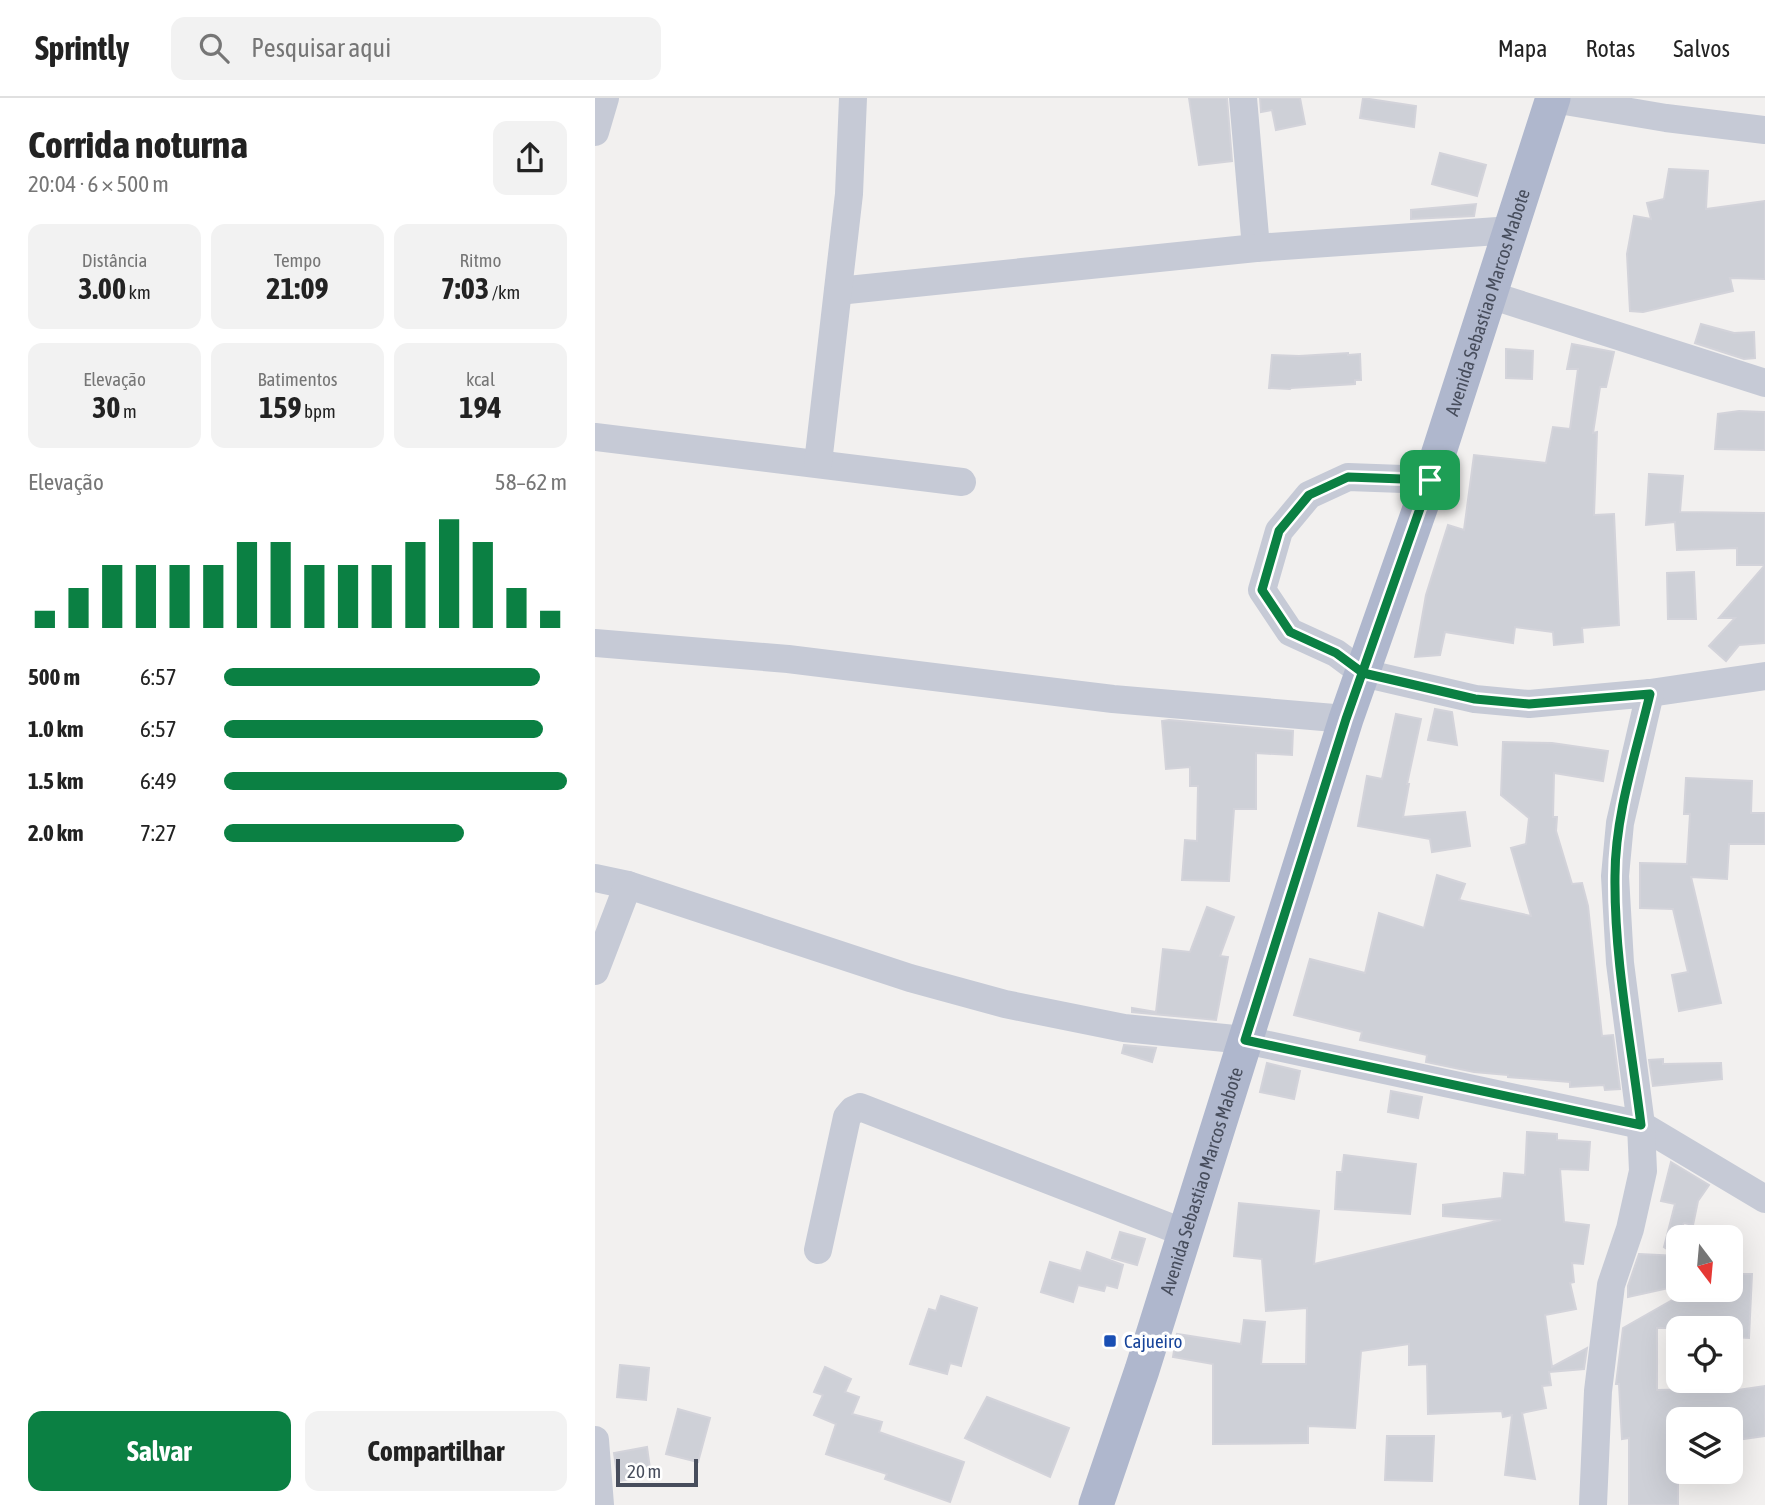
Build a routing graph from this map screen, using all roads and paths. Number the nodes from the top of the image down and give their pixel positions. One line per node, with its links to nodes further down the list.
1 (605, 98): 6 (street)
2 (853, 98): 9 (street)
3 (1244, 98): 8 (street)
4 (1553, 99): 5 (street); 7 (main road, Avenida Sebastiao Marcos Mabote)
5 (1765, 130)
6 (595, 132)
7 (1512, 230): 8 (street); 10 (main road, Avenida Sebastiao Marcos Mabote)
8 (1256, 248): 9 (street)
9 (838, 291): 13 (street)
10 (1490, 295): 11 (street); 14 (main road, Avenida Sebastiao Marcos Mabote)
11 (1765, 383)
12 (595, 437): 13 (street)
13 (818, 463): 15 (street)
14 (1430, 480): 17 (main road, Avenida Sebastiao Marcos Mabote); 17 (street)
15 (962, 482)
16 (595, 643): 20 (street)
17 (1363, 673): 19 (street); 20 (main road, Avenida Sebastiao Marcos Mabote)
18 (1765, 676): 19 (street)
19 (1650, 694): 25 (street)
20 (1346, 719): 24 (main road, Avenida Sebastiao Marcos Mabote)
21 (595, 878): 22 (street)
22 (628, 886): 23 (street); 24 (street)
23 (595, 971)
24 (1245, 1040): 25 (street); 29 (main road, Avenida Sebastiao Marcos Mabote)
25 (1641, 1125): 27 (street); 34 (street)
26 (1765, 1173): 27 (street)
27 (1736, 1181): 28 (street)
28 (1765, 1199)
29 (1185, 1233): 30 (street); 33 (main road, Avenida Sebastiao Marcos Mabote)
30 (818, 1250)
31 (595, 1440): 32 (street)
32 (600, 1505)
33 (1096, 1505)
34 (1593, 1505)

